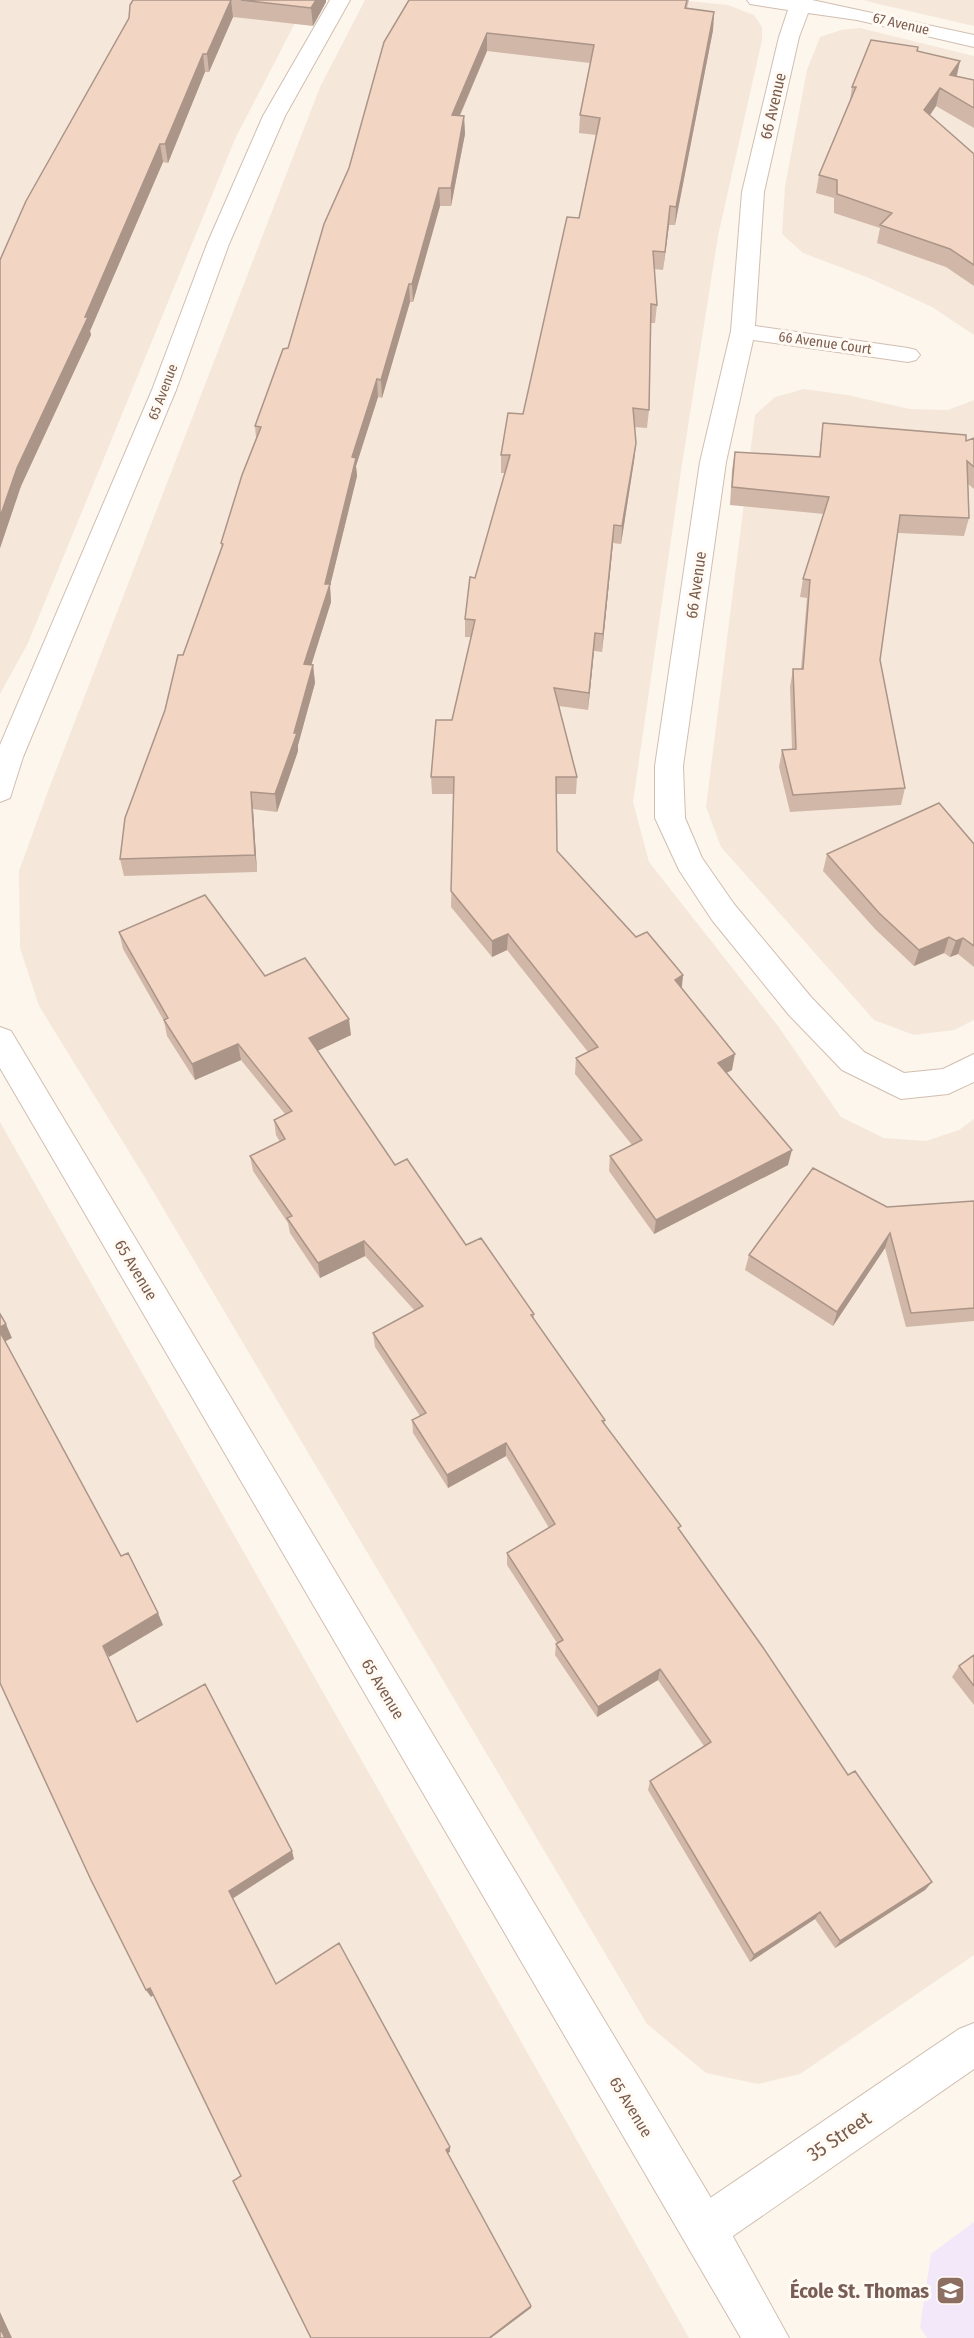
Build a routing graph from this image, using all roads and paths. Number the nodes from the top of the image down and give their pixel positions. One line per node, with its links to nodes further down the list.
1 (340, 0): 7 (street, 65 Avenue)
2 (757, 0): 3 (street, 67 Avenue)
3 (800, 2): 4 (street, 67 Avenue); 5 (street, 66 Avenue)
4 (974, 41)
5 (743, 331): 6 (street, 66 Avenue Court); 10 (street, 66 Avenue)
6 (908, 355)
7 (4, 756): 8 (street, 65 Avenue)
8 (0, 791)
9 (0, 1040): 12 (street, 65 Avenue)
10 (974, 1067)
11 (974, 2044): 12 (street, 35 Street)
12 (704, 2229): 13 (street, 65 Avenue)
13 (766, 2338)

